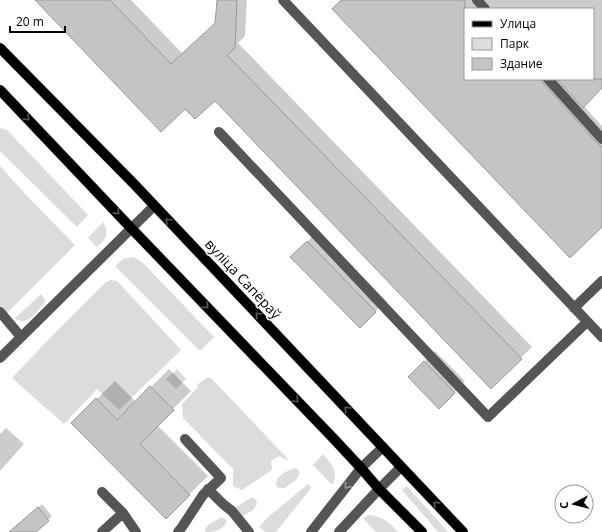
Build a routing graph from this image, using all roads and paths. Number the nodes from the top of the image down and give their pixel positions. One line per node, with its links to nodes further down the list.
1 (283, 0): 12 (street)
2 (477, 0): 3 (street)
3 (484, 8)
4 (0, 48): 9 (main road, вуліца Сапёраў)
5 (549, 80): 8 (street)
6 (0, 90): 10 (main road, one-way to 10)
7 (219, 132): 14 (street)
8 (602, 139)
9 (154, 206): 10 (street); 19 (main road, вуліца Сапёраў, one-way to 9)
10 (131, 228): 15 (street); 21 (main road, one-way to 21)
11 (602, 281): 12 (street)
12 (574, 308): 14 (street)
13 (0, 312): 15 (street)
14 (587, 322): 16 (street)
15 (22, 337): 17 (street)
16 (602, 338)
17 (0, 358)
18 (185, 438): 22 (street)
19 (383, 447): 20 (main road, вуліца Сапёраў); 21 (street)
20 (401, 467): 23 (street); 33 (main road, вуліца Сапёраў, one-way to 20)
21 (361, 468): 23 (main road); 30 (street, one-way to 30)
22 (208, 489): 28 (street); 29 (street)
23 (379, 489): 31 (street); 32 (main road)
24 (102, 492): 25 (street)
25 (123, 513): 26 (street); 27 (street)
26 (102, 532)
27 (136, 532)
28 (178, 532)
29 (249, 532)
30 (311, 532)
31 (339, 532)
32 (422, 532)
33 (463, 532)

